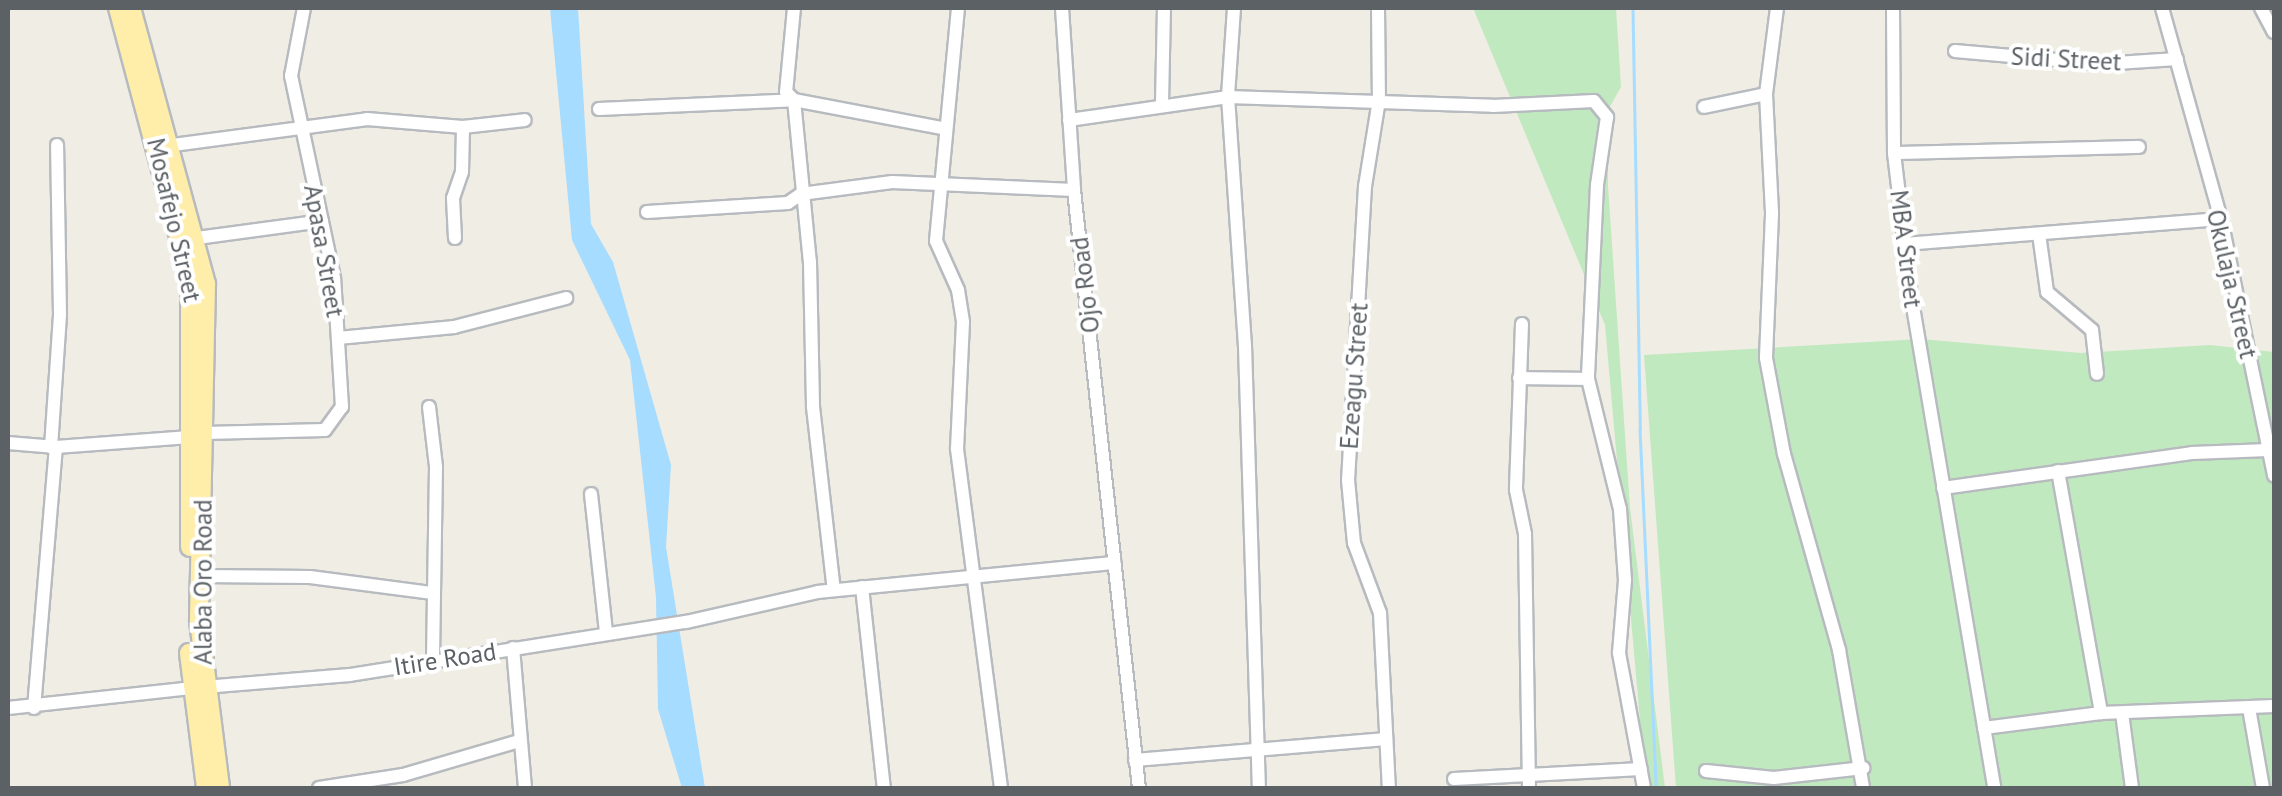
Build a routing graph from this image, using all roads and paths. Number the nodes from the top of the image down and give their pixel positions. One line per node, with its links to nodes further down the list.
1 (118, 8): 50 (main road, Mosafejo Street)
2 (131, 8): 30 (main road, Mosafejo Street)
3 (304, 8): 26 (street, Apasa Street)
4 (794, 8): 19 (street)
5 (958, 8): 28 (street)
6 (1062, 8): 25 (street, Ojo Road)
7 (1164, 8): 21 (street)
8 (1234, 8): 18 (street)
9 (1378, 8): 20 (street, Ezeagu Street)
10 (1777, 8): 17 (street)
11 (1892, 8): 32 (street, MBA Street)
12 (2162, 8): 16 (street, Okulaja Street)
13 (2261, 8): 14 (street)
14 (2274, 32)
15 (1955, 51): 16 (street, Sidi Street)
16 (2177, 59): 37 (street, Okulaja Street)
17 (1766, 94): 22 (street); 81 (street)
18 (1228, 97): 20 (street); 21 (street); 78 (street)
19 (794, 100): 23 (street); 28 (street); 35 (street)
20 (1379, 100): 48 (street); 76 (street, Ezeagu Street)
21 (1162, 104): 25 (street)
22 (1704, 107)
23 (599, 108)
24 (525, 120): 27 (street)
25 (1069, 120): 34 (street, Ojo Road)
26 (300, 126): 27 (street); 30 (street); 38 (street, Apasa Street)
27 (463, 127): 41 (street)
28 (942, 128): 33 (street)
29 (57, 145): 52 (street)
30 (172, 145): 40 (main road, Mosafejo Street)
31 (2138, 146): 32 (street)
32 (1894, 153): 42 (street, MBA Street)
33 (944, 180): 34 (street); 35 (street); 60 (street)
34 (1074, 190): 59 (street, Ojo Road)
35 (801, 194): 36 (street); 63 (street)
36 (647, 212)
37 (2221, 219): 39 (street); 53 (street, Okulaja Street)
38 (322, 221): 40 (street); 45 (street, Apasa Street)
39 (2040, 234): 42 (street); 46 (street)
40 (197, 238): 50 (main road, Mosafejo Street)
41 (455, 238)
42 (1904, 244): 56 (street, MBA Street)
43 (566, 298): 45 (street)
44 (1522, 324): 47 (street)
45 (338, 338): 50 (street, Apasa Street)
46 (2097, 374)
47 (1518, 378): 48 (street); 85 (street)
48 (1588, 380): 80 (street)
49 (429, 407): 64 (street)
50 (197, 435): 52 (street); 58 (main road, Alaba Oro Road)
51 (8, 443): 52 (street)
52 (54, 447): 71 (street)
53 (2268, 450): 54 (street); 55 (street, Okulaja Street)
54 (2058, 471): 56 (street); 73 (street)
55 (2274, 476)
56 (1944, 488): 75 (street, MBA Street)
57 (591, 494): 65 (street)
58 (196, 537): 61 (main road, Alaba Oro Road); 68 (main road, Alaba Oro Road)
59 (1115, 563): 60 (street, Itire Road); 79 (street, Ojo Road)
60 (974, 574): 62 (street, Itire Road); 91 (street)
61 (201, 576): 64 (street); 68 (main road, Alaba Oro Road)
62 (862, 587): 63 (street, Itire Road); 90 (street)
63 (834, 590): 65 (street, Itire Road)
64 (431, 594): 67 (street)
65 (606, 633): 66 (street, Itire Road)
66 (513, 648): 67 (street, Itire Road); 77 (street)
67 (432, 660): 68 (street, Itire Road)
68 (197, 688): 71 (street, Itire Road); 86 (main road, Alaba Oro Road); 87 (main road, Alaba Oro Road)
69 (2274, 706): 72 (street)
70 (8, 708): 71 (street, Itire Road)
71 (34, 708)
72 (2250, 708): 74 (street); 99 (street)
73 (2101, 713): 74 (street); 75 (street)
74 (2122, 713): 98 (street)
75 (1984, 728): 97 (street, MBA Street)
76 (1386, 739): 78 (street); 94 (street, Ezeagu Street)
77 (519, 742): 88 (street); 89 (street)
78 (1253, 754): 79 (street); 93 (street)
79 (1135, 760): 92 (street, Ojo Road)
80 (1642, 768): 85 (street); 95 (street)
81 (1863, 768): 84 (street); 96 (street)
82 (1706, 771): 84 (street)
83 (1454, 780): 85 (street)
84 (1737, 781)
85 (1528, 783)
86 (206, 788)
87 (220, 788)
88 (319, 788)
89 (525, 788)
90 (884, 788)
91 (1001, 788)
92 (1138, 788)
93 (1259, 788)
94 (1389, 788)
95 (1644, 788)
96 (1863, 788)
97 (1994, 788)
98 (2132, 788)
99 (2263, 788)

